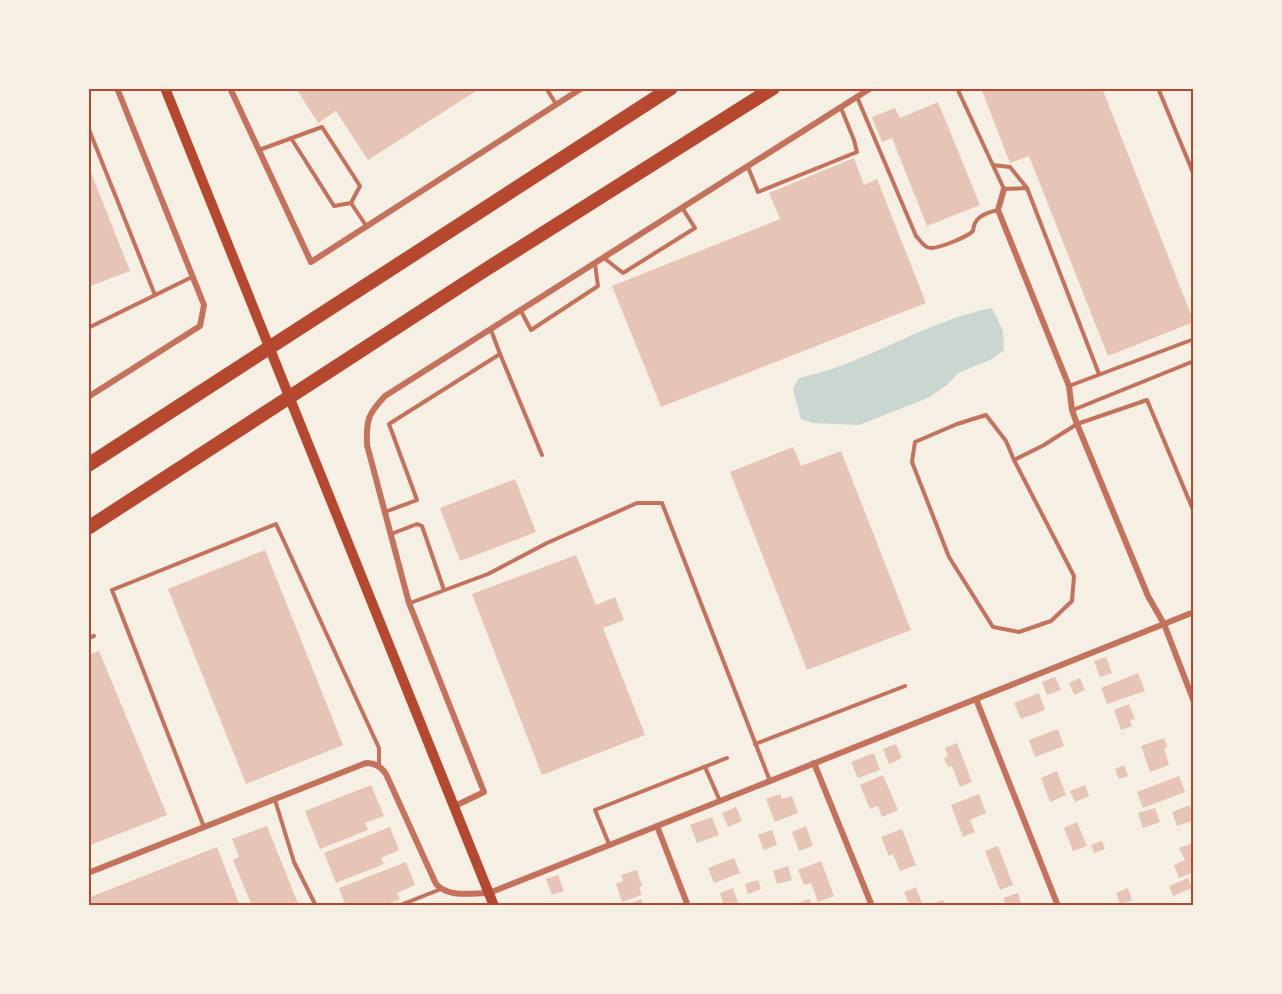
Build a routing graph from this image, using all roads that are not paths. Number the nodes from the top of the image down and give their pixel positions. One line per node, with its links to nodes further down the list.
1 (117, 88): 28 (street)
2 (165, 88): 65 (main road)
3 (230, 88): 16 (street)
4 (546, 88): 12 (lane)
5 (582, 88): 12 (street)
6 (671, 88): 43 (highway)
7 (774, 88): 46 (highway)
8 (871, 88): 11 (street)
9 (957, 88): 17 (lane)
10 (1158, 88): 19 (lane)
11 (857, 97): 13 (street); 24 (lane)
12 (557, 105): 25 (street)
13 (841, 108): 18 (street); 18 (lane)
14 (88, 127): 29 (lane)
15 (291, 138): 16 (lane); 22 (lane); 22 (lane)
16 (259, 150): 25 (street)
17 (993, 165): 20 (lane); 21 (lane)
18 (748, 167): 23 (street)
19 (1194, 176)
20 (1027, 188): 21 (lane); 36 (lane)
21 (1004, 189): 24 (street)
22 (351, 203): 25 (lane)
23 (683, 208): 26 (street); 26 (lane)
24 (998, 210): 37 (street)
25 (367, 227)
26 (604, 258): 27 (street)
27 (595, 264): 30 (street); 30 (lane)
28 (192, 277): 29 (lane); 38 (street)
29 (155, 295): 31 (lane)
30 (521, 311): 32 (street)
31 (88, 328)
32 (491, 330): 34 (lane); 44 (street)
33 (1194, 339): 36 (lane)
34 (500, 354): 41 (lane); 44 (lane)
35 (1194, 361): 39 (lane)
36 (1099, 374): 37 (lane)
37 (1070, 386): 39 (street)
38 (88, 397)
39 (1072, 410): 40 (street)
40 (1077, 424): 42 (lane); 45 (lane); 51 (street)
41 (542, 455)
42 (1014, 460): 42 (lane)
43 (88, 465)
44 (385, 512): 47 (street)
45 (1194, 512)
46 (88, 528)
47 (391, 534): 48 (lane); 49 (street)
48 (444, 590): 49 (lane); 57 (lane)
49 (409, 603): 65 (street)
50 (1194, 612): 51 (street)
51 (1164, 624): 55 (street); 56 (street)
52 (94, 636): 53 (lane)
53 (88, 638)
54 (905, 686): 57 (lane)
55 (976, 699): 59 (street); 77 (street)
56 (1194, 702)
57 (755, 744): 62 (lane)
58 (727, 758): 61 (lane)
59 (814, 763): 62 (street); 76 (street)
60 (379, 765): 63 (street); 67 (lane); 70 (street)
61 (705, 767): 64 (lane); 68 (lane)
62 (770, 781): 64 (street)
63 (274, 799): 67 (street); 72 (lane)
64 (720, 801): 66 (street)
65 (455, 806): 71 (main road)
66 (657, 826): 68 (street); 75 (street)
67 (204, 827): 69 (street)
68 (609, 845): 71 (street)
69 (88, 873)
70 (441, 889): 71 (street); 73 (lane)
71 (489, 893): 74 (main road)
72 (316, 906)
73 (398, 906)
74 (494, 906)
75 (688, 906)
76 (872, 906)
77 (1058, 906)

